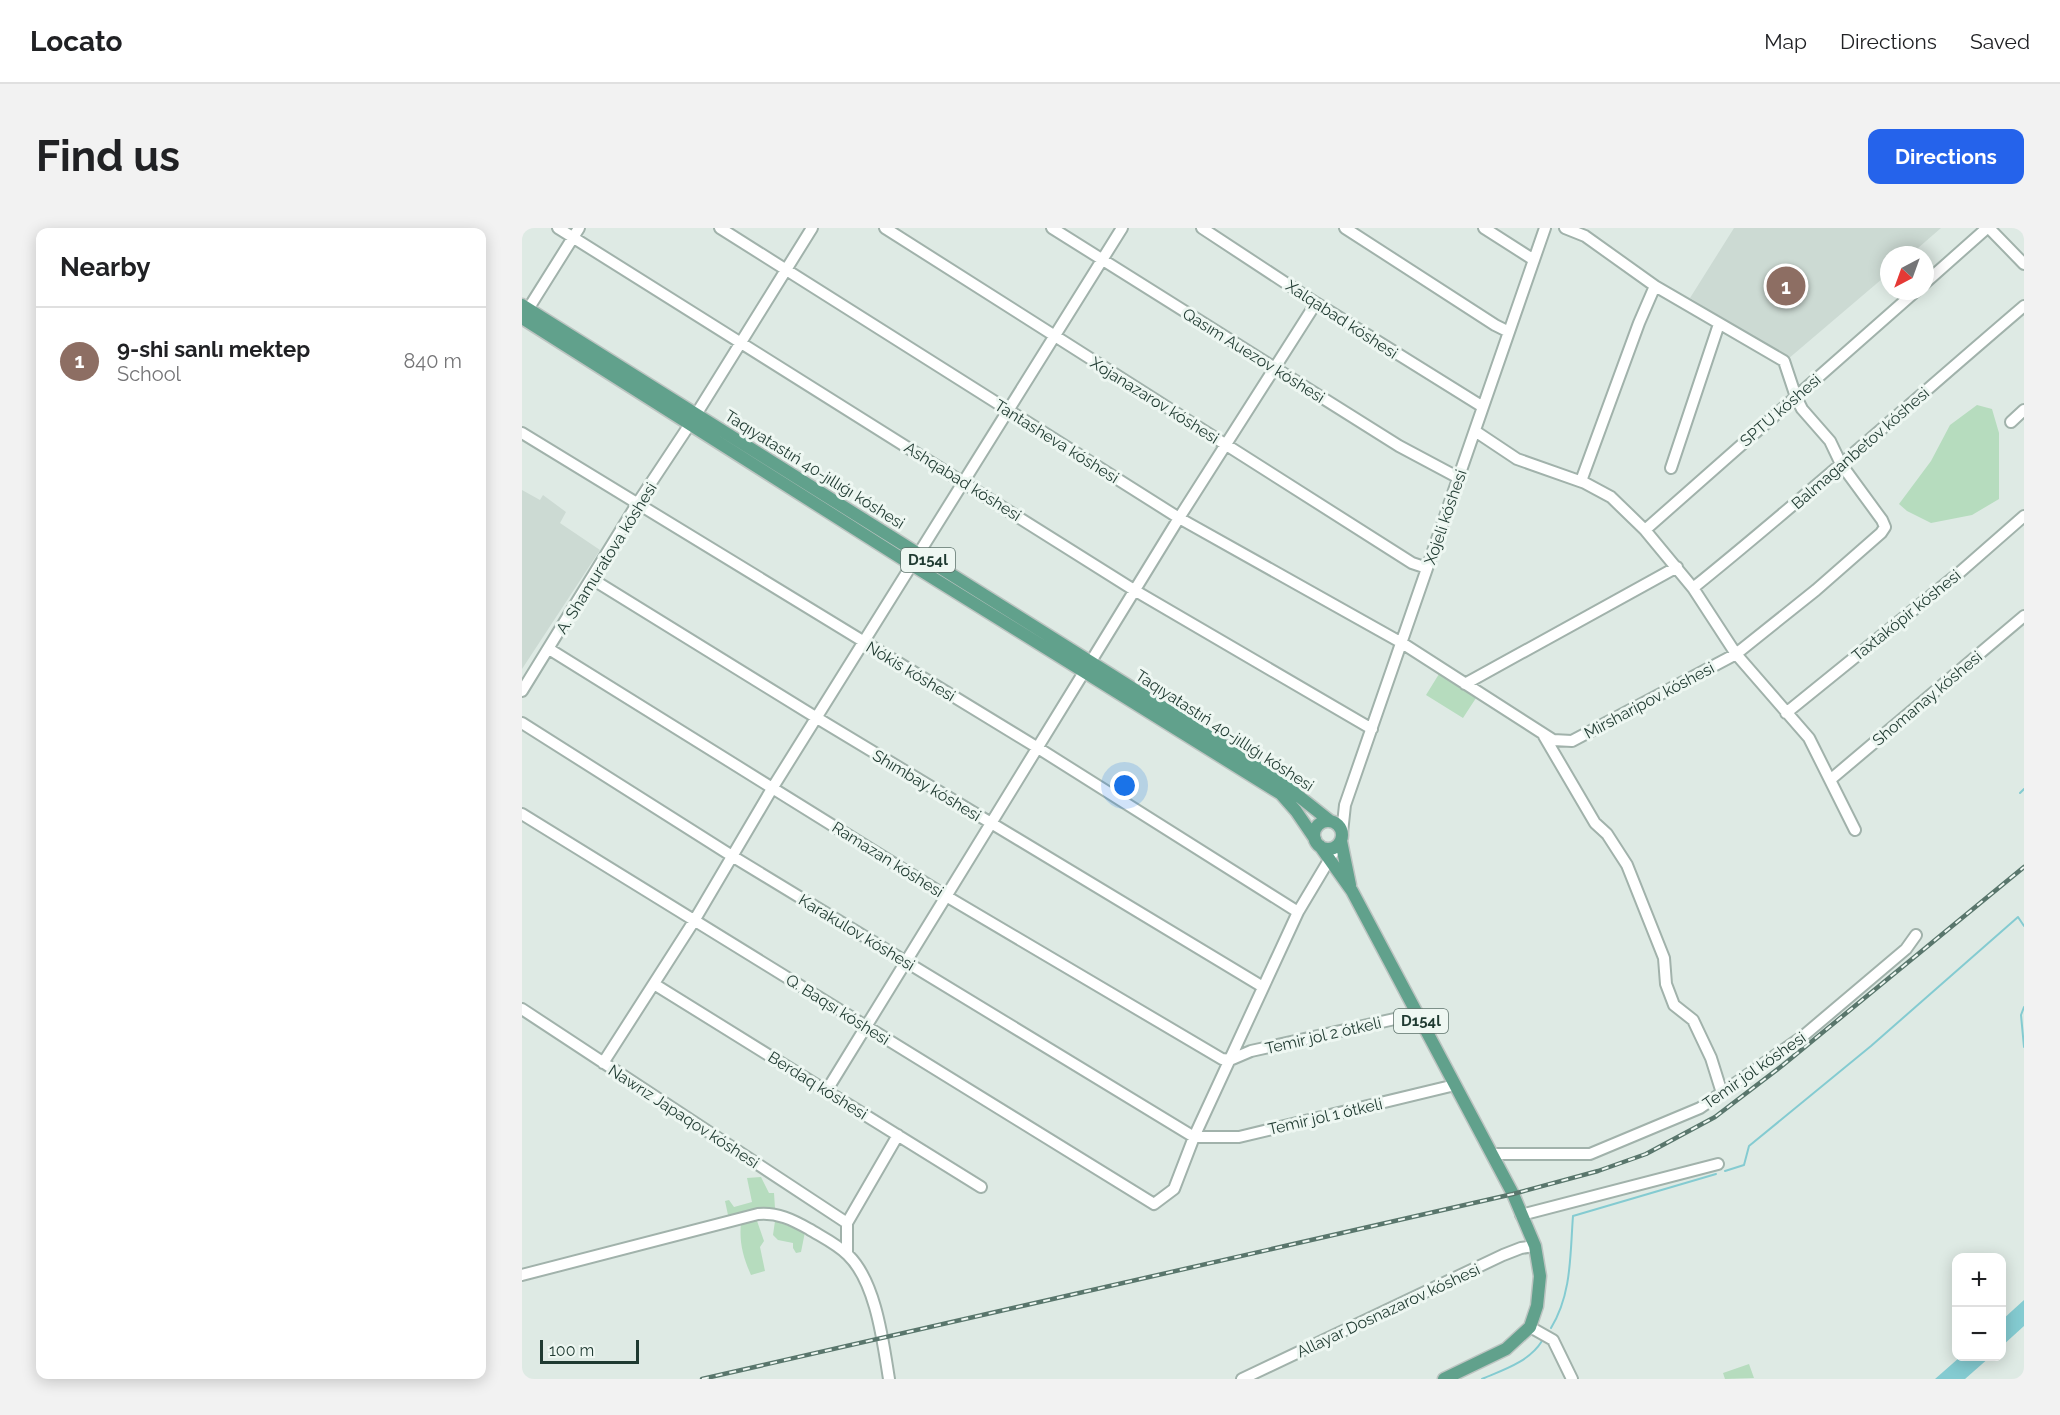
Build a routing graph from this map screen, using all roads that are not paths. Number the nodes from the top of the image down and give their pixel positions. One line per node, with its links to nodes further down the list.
1 (558, 228): 13 (street, Ashqabad kóshesi)
2 (720, 228): 17 (street, Tantasheva kóshesi)
3 (812, 228): 17 (street, A. Shamuratova kóshesi)
4 (885, 228): 26 (street, Xojanazarov kóshesi)
5 (1052, 228): 14 (street, Qasım Auezov kóshesi)
6 (1122, 228): 14 (street)
7 (1202, 228): 21 (street, Xalqabad kóshesi)
8 (1345, 228): 25 (street)
9 (1484, 228): 15 (street)
10 (1545, 228): 15 (street, Xojeli kóshesi)
11 (1565, 228): 19 (street)
12 (1992, 229): 16 (street); 18 (street)
13 (576, 233): 23 (street); 27 (street, Ashqabad kóshesi)
14 (1102, 259): 26 (street); 28 (street, Qasım Auezov kóshesi)
15 (1534, 260): 25 (street, Xojeli kóshesi)
16 (2024, 264)
17 (787, 269): 27 (street, A. Shamuratova kóshesi); 31 (street, Tantasheva kóshesi)
18 (1934, 276)
19 (1655, 286): 24 (street); 42 (street)
20 (1906, 300): 29 (street, SPTU kóshesi)
21 (1317, 303): 28 (street); 30 (street, Xalqabad kóshesi)
22 (2024, 306): 38 (street, Balmaganbetov kóshesi)
23 (524, 312): 33 (main road, Taqıyatastıń 40-jıllıǵı kóshesi / D154l)
24 (1719, 324): 29 (street); 39 (street)
25 (1509, 332): 30 (street, Xojeli kóshesi)
26 (1054, 336): 31 (street); 37 (street, Xojanazarov kóshesi)
27 (741, 342): 33 (street, A. Shamuratova kóshesi); 41 (street, Ashqabad kóshesi)
28 (1276, 369): 37 (street); 40 (street, Qasım Auezov kóshesi)
29 (1796, 397): 38 (street); 46 (street, SPTU kóshesi)
30 (1483, 407): 35 (street, Xojeli kóshesi)
31 (1008, 410): 41 (street); 45 (street, Tantasheva kóshesi)
32 (2024, 410): 34 (street)
33 (693, 419): 43 (street, A. Shamuratova kóshesi); 47 (main road, Taqıyatastıń 40-jıllıǵı kóshesi / D154l)
34 (2011, 422)
35 (1475, 431): 40 (street, Xojeli kóshesi); 42 (street)
36 (522, 433): 43 (street, Nókis kóshesi)
37 (1226, 445): 45 (street); 49 (street, Xojanazarov kóshesi)
38 (1841, 464): 51 (street, Balmaganbetov kóshesi); 57 (street, Mirsharipov kóshesi)
39 (1671, 468)
40 (1459, 478): 49 (street, Xojeli kóshesi)
41 (964, 481): 47 (street); 52 (street, Ashqabad kóshesi)
42 (1581, 481): 46 (street)
43 (637, 504): 50 (street, A. Shamuratova kóshesi); 54 (street, Nókis kóshesi)
44 (2024, 516): 61 (street, Taxtakópir kóshesi)
45 (1179, 518): 52 (street); 55 (street, Tantasheva kóshesi)
46 (1645, 530): 48 (street)
47 (916, 560): 54 (street); 58 (main road, Taqıyatastıń 40-jıllıǵı kóshesi / D154l)
48 (1677, 567): 51 (street); 59 (street)
49 (1427, 568): 55 (street, Xojeli kóshesi)
50 (592, 579): 56 (street, A. Shamuratova kóshesi); 62 (street, Shımbay kóshesi)
51 (1694, 588): 57 (street)
52 (1134, 590): 58 (street); 64 (street, Ashqabad kóshesi)
53 (2024, 616): 67 (street, Shomanay kóshesi)
54 (865, 642): 62 (street); 66 (street, Nókis kóshesi)
55 (1402, 643): 59 (street, Mirsharipov kóshesi); 64 (street, Xojeli kóshesi)
56 (549, 649): 60 (street, A. Shamuratova kóshesi); 68 (street, Ramazan kóshesi)
57 (1736, 654): 61 (street); 65 (street, Mirsharipov kóshesi)
58 (1087, 668): 66 (street); 71 (main road, Taqıyatastıń 40-jıllıǵı kóshesi / D154l); 75 (main road, Taqıyatastıń 40-jıllıǵı kóshesi / D154l)
59 (1465, 684): 65 (street, Mirsharipov kóshesi)
60 (522, 692)
61 (1786, 713): 67 (street)
62 (817, 718): 68 (street); 72 (street, Shımbay kóshesi)
63 (522, 723): 76 (street, Karakulov kóshesi)
64 (1372, 729): 69 (street, Xojeli kóshesi)
65 (1542, 733): 93 (street)
66 (1038, 748): 72 (street); 80 (street, Nókis kóshesi)
67 (1830, 780): 73 (street)
68 (773, 787): 76 (street); 79 (street, Ramazan kóshesi)
69 (1345, 805): 71 (street); 74 (street)
70 (522, 814): 81 (street, Q. Baqsı kóshesi)
71 (1330, 821): 74 (main road, D154l); 75 (main road)
72 (991, 824): 79 (street); 85 (street, Shımbay kóshesi)
73 (1855, 830)
74 (1340, 840): 75 (main road); 77 (street); 78 (main road, D154l)
75 (1318, 843): 77 (main road, D154l)
76 (732, 856): 81 (street); 83 (street, Karakulov kóshesi)
77 (1329, 859): 78 (main road, D154l); 80 (street)
78 (1352, 891): 87 (main road, D154l)
79 (946, 896): 83 (street); 89 (street, Ramazan kóshesi)
80 (1299, 912): 85 (street)
81 (694, 921): 84 (street); 88 (street, Q. Baqsı kóshesi)
82 (1916, 935): 93 (street, Temir jol kóshesi)
83 (906, 962): 88 (street); 95 (street, Karakulov kóshesi)
84 (654, 984): 90 (street); 92 (street, Berdaq kóshesi)
85 (1263, 987): 89 (street)
86 (522, 1010): 90 (street, Nawrız Japaqov kóshesi)
87 (1417, 1014): 89 (street, Temir jol 2 ótkeli); 91 (main road, D154l)
88 (866, 1027): 92 (street); 95 (street, Q. Baqsı kóshesi)
89 (1230, 1060): 95 (street)
90 (603, 1063): 100 (street, Nawrız Japaqov kóshesi)
91 (1455, 1085): 95 (street, Temir jol 1 ótkeli); 96 (main road, D154l)
92 (827, 1090): 94 (street, Berdaq kóshesi)
93 (1722, 1093): 96 (street, Temir jol kóshesi)
94 (898, 1135): 98 (street, Berdaq kóshesi); 100 (street)
95 (1194, 1137)
96 (1492, 1154): 99 (main road, D154l)
97 (1718, 1164): 99 (street)
98 (981, 1187)
99 (1521, 1215): 101 (main road, D154l)
100 (847, 1223): 102 (street)
101 (1535, 1246): 104 (main road, D154l); 106 (street, Allayar Dosnazarov kóshesi)
102 (847, 1254): 103 (street); 105 (street)
103 (522, 1275)
104 (1530, 1327): 107 (main road); 108 (street)
105 (890, 1379)
106 (1242, 1379)
107 (1444, 1379)
108 (1572, 1379)

